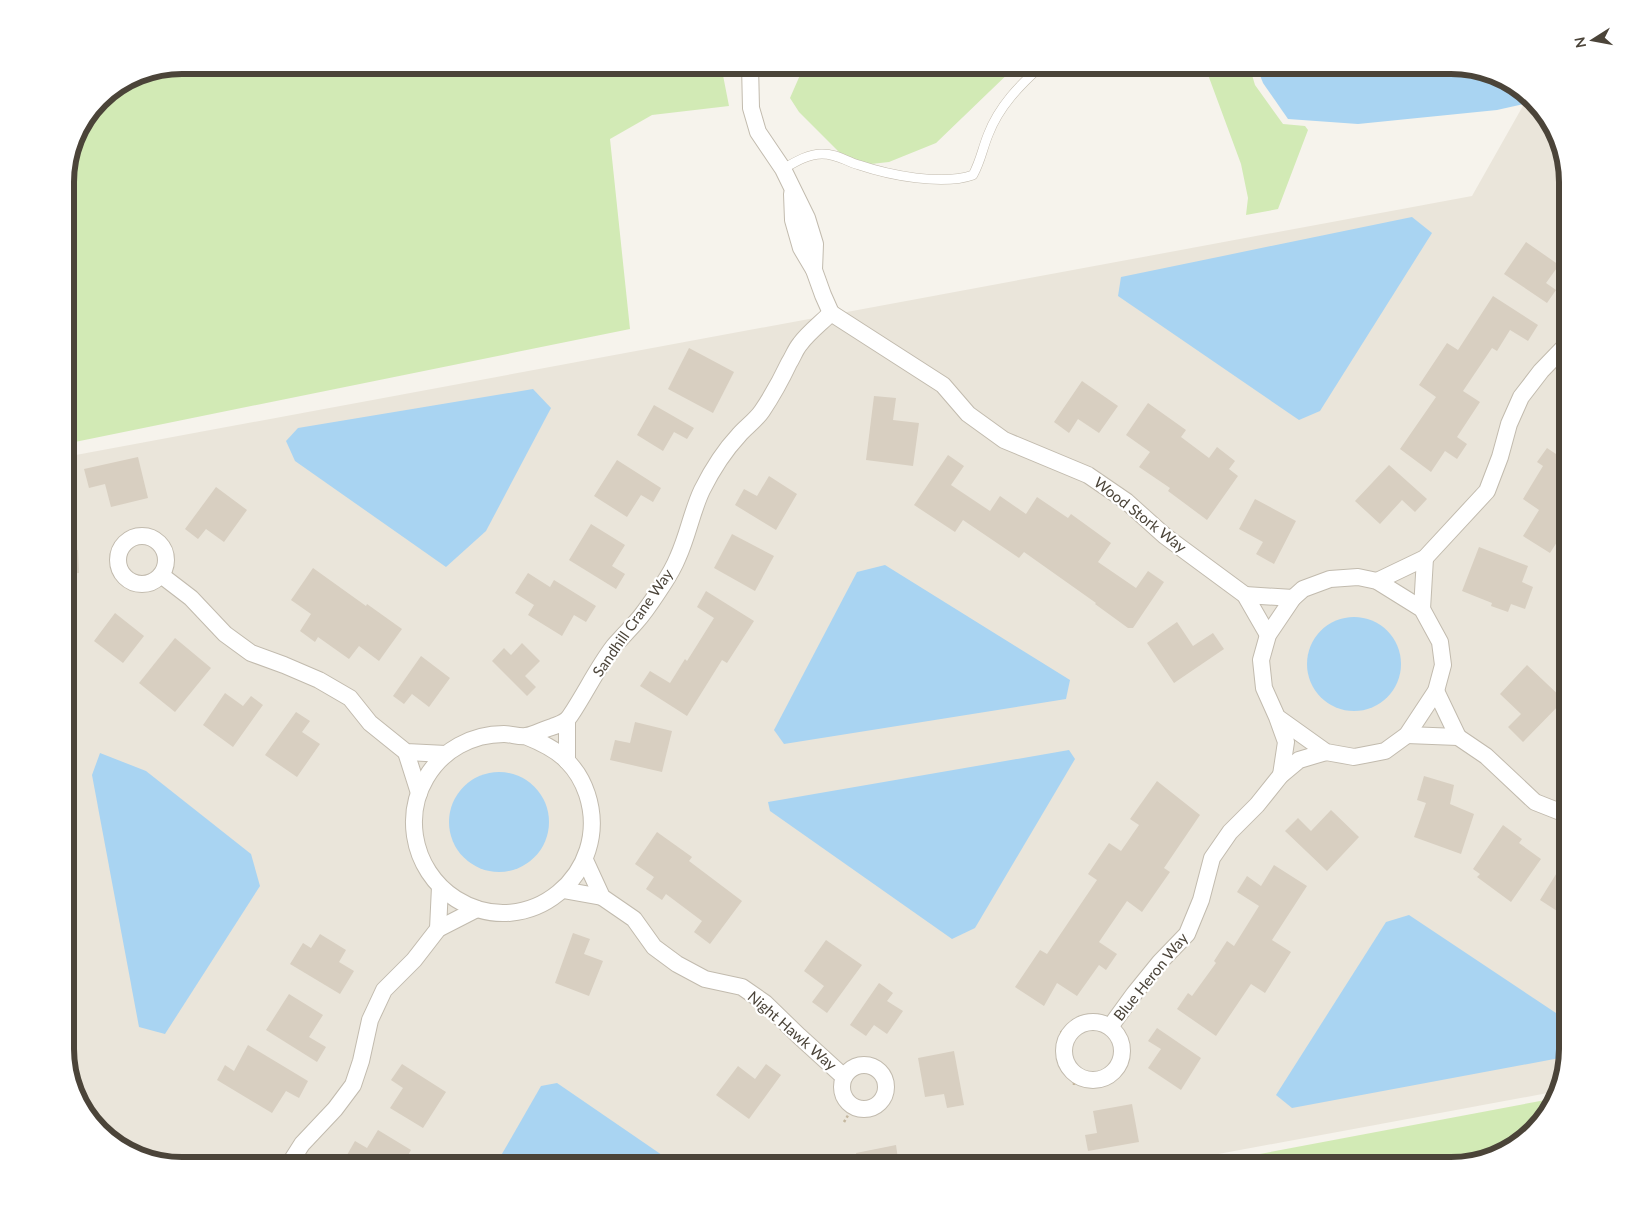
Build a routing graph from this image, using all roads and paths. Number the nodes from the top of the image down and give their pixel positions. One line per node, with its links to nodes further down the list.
1 (750, 74): 3 (street)
2 (1032, 74): 3 (lane)
3 (783, 169): 4 (street)
4 (831, 313): 9 (street, Wood Stork Way); 15 (street, Sandhill Crane Way)
5 (1559, 352): 6 (street)
6 (1425, 558): 8 (street); 11 (street)
7 (161, 575): 19 (street)
8 (1377, 581): 10 (street); 11 (street)
9 (1245, 595): 10 (street); 12 (street, Wood Stork Way)
10 (1293, 598): 12 (street)
11 (1422, 609): 13 (street)
12 (1268, 635): 14 (street)
13 (1436, 691): 17 (street); 18 (street)
14 (1277, 717): 20 (street); 23 (street)
15 (567, 721): 16 (street); 22 (street)
16 (525, 736): 21 (street); 22 (street)
17 (1407, 736): 18 (street); 20 (street)
18 (1458, 737): 25 (street)
19 (406, 752): 21 (street); 24 (street)
20 (1326, 752): 23 (street, Blue Heron Way)
21 (446, 754): 24 (street)
22 (568, 761): 26 (street)
23 (1281, 775): 32 (street, Blue Heron Way)
24 (419, 793): 27 (street)
25 (1559, 812)
26 (585, 860): 28 (street); 29 (street)
27 (440, 887): 30 (street); 31 (street)
28 (563, 890): 29 (street); 30 (street)
29 (602, 897): 33 (street, Night Hawk Way)
30 (477, 909): 31 (street)
31 (438, 928): 36 (street)
32 (1110, 1027): 32 (street, Blue Heron Way)
33 (844, 1077): 34 (street, Night Hawk Way); 34 (street, Night Hawk Way)
34 (853, 1107): 35 (path)
35 (844, 1122)
36 (294, 1157)

